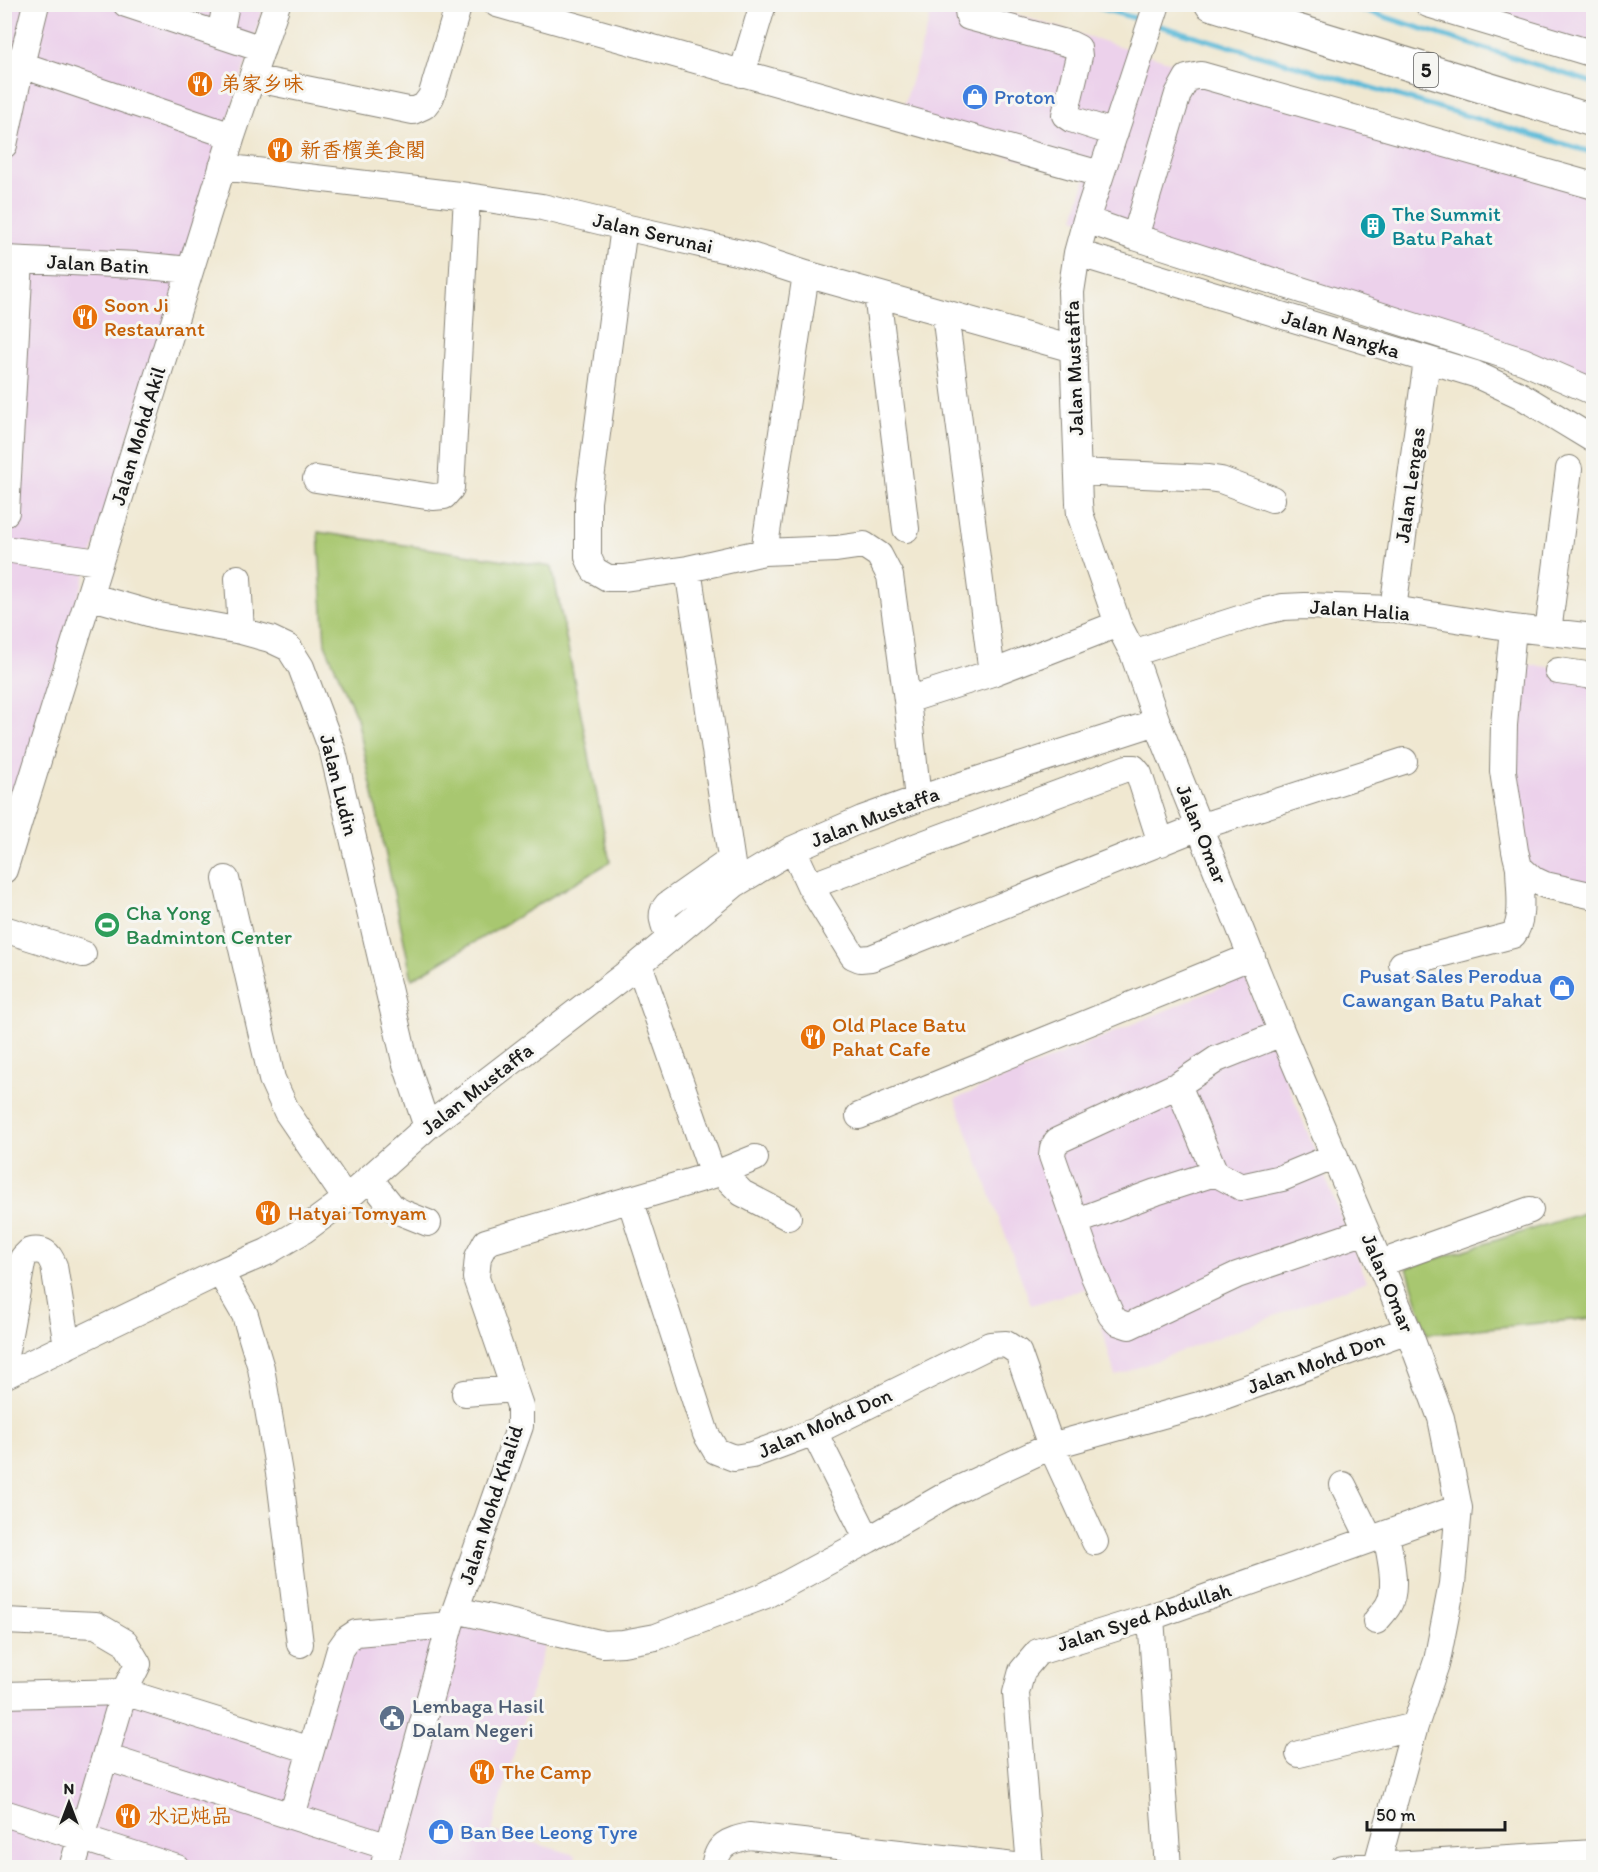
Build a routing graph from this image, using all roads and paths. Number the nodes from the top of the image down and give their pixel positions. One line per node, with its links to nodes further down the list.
1 (36, 4): 15 (street)
2 (126, 4): 12 (street)
3 (226, 4): 12 (street)
4 (277, 4): 13 (street, Jalan Mohd Akil)
5 (459, 4): 17 (street)
6 (497, 4): 16 (street)
7 (763, 4): 16 (street)
8 (967, 4): 19 (street)
9 (1211, 4): 18 (main road, 5)
10 (1428, 4): 14 (street)
11 (1150, 24): 19 (street, Jalan Mustaffa)
12 (220, 35): 13 (street)
13 (262, 49): 17 (street, Jalan Mohd Akil)
14 (1593, 54)
15 (13, 62): 20 (street); 21 (street)
16 (742, 74): 23 (street)
17 (252, 78): 20 (street, Jalan Mohd Akil)
18 (1593, 121)
19 (1114, 133): 23 (street, Jalan Mustaffa)
20 (232, 136): 22 (street, Jalan Mohd Akil)
21 (4, 145)
22 (222, 167): 25 (street, Jalan Serunai); 31 (street, Jalan Mohd Akil)
23 (1100, 174): 26 (street, Jalan Mustaffa)
24 (1593, 186): 28 (street)
25 (467, 196): 27 (street, Jalan Serunai); 41 (street)
26 (1086, 220): 28 (street); 29 (street, Jalan Mustaffa)
27 (624, 227): 32 (street, Jalan Serunai); 48 (street)
28 (1135, 237): 37 (street)
29 (1077, 253): 35 (street, Jalan Mustaffa); 36 (street, Jalan Nangka)
30 (12, 260): 31 (street, Jalan Batin); 43 (street)
31 (190, 270): 47 (street, Jalan Mohd Akil)
32 (806, 274): 33 (street, Jalan Serunai); 46 (street)
33 (877, 294): 34 (street, Jalan Serunai); 44 (street)
34 (945, 314): 35 (street, Jalan Serunai); 59 (street)
35 (1073, 350): 40 (street, Jalan Mustaffa)
36 (1427, 360): 38 (street, Jalan Nangka); 51 (street, Jalan Lengas)
37 (1593, 392)
38 (1593, 440)
39 (1569, 469): 55 (street)
40 (1078, 472): 42 (street); 52 (street, Jalan Mustaffa)
41 (316, 479)
42 (1272, 498)
43 (4, 514)
44 (906, 529)
45 (4, 549): 47 (street)
46 (764, 552): 48 (street); 61 (street)
47 (99, 562): 50 (street, Jalan Mohd Akil)
48 (688, 569): 72 (street)
49 (238, 578): 54 (street)
50 (89, 597): 54 (street, Jalan Ludin); 71 (street, Jalan Mohd Akil)
51 (1393, 609): 53 (street, Jalan Halia); 57 (street, Jalan Halia)
52 (1118, 624): 57 (street, Jalan Mustaffa); 59 (street)
53 (1513, 628): 55 (street, Jalan Halia); 70 (street)
54 (241, 631): 84 (street, Jalan Ludin)
55 (1548, 632): 56 (street, Jalan Halia)
56 (1593, 637)
57 (1133, 653): 62 (street, Jalan Mustaffa)
58 (1558, 672): 60 (street)
59 (992, 673): 61 (street)
60 (1593, 676)
61 (907, 700): 64 (street)
62 (1157, 722): 64 (street, Jalan Mustaffa); 65 (street, Jalan Omar)
63 (1404, 761): 67 (street)
64 (918, 799): 69 (street, Jalan Mustaffa)
65 (1188, 799): 66 (street); 67 (street, Jalan Omar)
66 (1152, 814): 68 (street); 74 (street)
67 (1199, 827): 68 (street); 78 (street, Jalan Omar)
68 (1161, 843): 74 (street)
69 (793, 849): 72 (street, Jalan Mustaffa); 74 (street)
70 (1519, 867): 75 (street); 80 (street)
71 (4, 870)
72 (733, 872): 79 (street, Jalan Mustaffa)
73 (226, 879): 90 (street)
74 (810, 886)
75 (1593, 896)
76 (4, 928): 77 (street)
77 (83, 954)
78 (1252, 956): 81 (street, Jalan Omar); 83 (street)
79 (639, 964): 84 (street, Jalan Mustaffa); 87 (street)
80 (1402, 964)
81 (1282, 1033): 82 (street); 85 (street, Jalan Omar)
82 (1178, 1085): 88 (street); 94 (street)
83 (859, 1116)
84 (427, 1127): 89 (street, Jalan Mustaffa)
85 (1335, 1156): 88 (street); 96 (street, Jalan Omar)
86 (755, 1158): 87 (street, Jalan Mohd Khalid)
87 (717, 1173): 91 (street, Jalan Mohd Khalid); 93 (street)
88 (1215, 1173): 94 (street)
89 (369, 1178): 90 (street, Jalan Mustaffa); 95 (street)
90 (346, 1199): 98 (street, Jalan Mustaffa)
91 (630, 1199): 103 (street, Jalan Mohd Khalid); 105 (street, Jalan Mohd Don)
92 (1530, 1210): 97 (street)
93 (788, 1217)
94 (1075, 1222): 96 (street)
95 (428, 1224)
96 (1366, 1232): 97 (street, Jalan Omar)
97 (1381, 1263): 99 (street, Jalan Omar)
98 (220, 1272): 100 (street, Jalan Mustaffa); 116 (street)
99 (1408, 1330): 106 (street, Jalan Mohd Don); 108 (street, Jalan Omar)
100 (67, 1346): 101 (street); 102 (street, Jalan Mustaffa)
101 (4, 1361)
102 (4, 1376)
103 (514, 1389): 104 (street); 112 (street, Jalan Mohd Khalid)
104 (465, 1393)
105 (814, 1432): 106 (street, Jalan Mohd Don); 110 (street)
106 (1051, 1446): 110 (street, Jalan Mohd Don); 111 (street)
107 (1342, 1485): 109 (street)
108 (1459, 1508): 109 (street, Jalan Syed Abdullah); 119 (street, Jalan Omar)
109 (1378, 1537): 113 (street, Jalan Syed Abdullah); 115 (street)
110 (868, 1540): 112 (street, Jalan Mohd Don)
111 (1095, 1542)
112 (453, 1617): 120 (street, Jalan Mohd Don); 127 (street, Jalan Mohd Khalid)
113 (1151, 1617): 128 (street, Jalan Syed Abdullah); 133 (street)
114 (4, 1621): 117 (street)
115 (1376, 1621)
116 (300, 1644)
117 (124, 1692): 118 (street); 120 (street); 122 (street)
118 (4, 1695)
119 (1415, 1726): 121 (street); 129 (street, Jalan Omar)
120 (311, 1750): 124 (street, Jalan Mohd Don)
121 (1299, 1754)
122 (105, 1757): 124 (street); 125 (street)
123 (4, 1813): 125 (street)
124 (292, 1816): 127 (street)
125 (81, 1837): 130 (street); 131 (street)
126 (1593, 1853): 129 (street)
127 (386, 1857)
128 (1032, 1867): 132 (street)
129 (1376, 1867): 134 (street)
130 (72, 1868)
131 (177, 1868)
132 (714, 1868)
133 (1168, 1868)
134 (1342, 1868)

